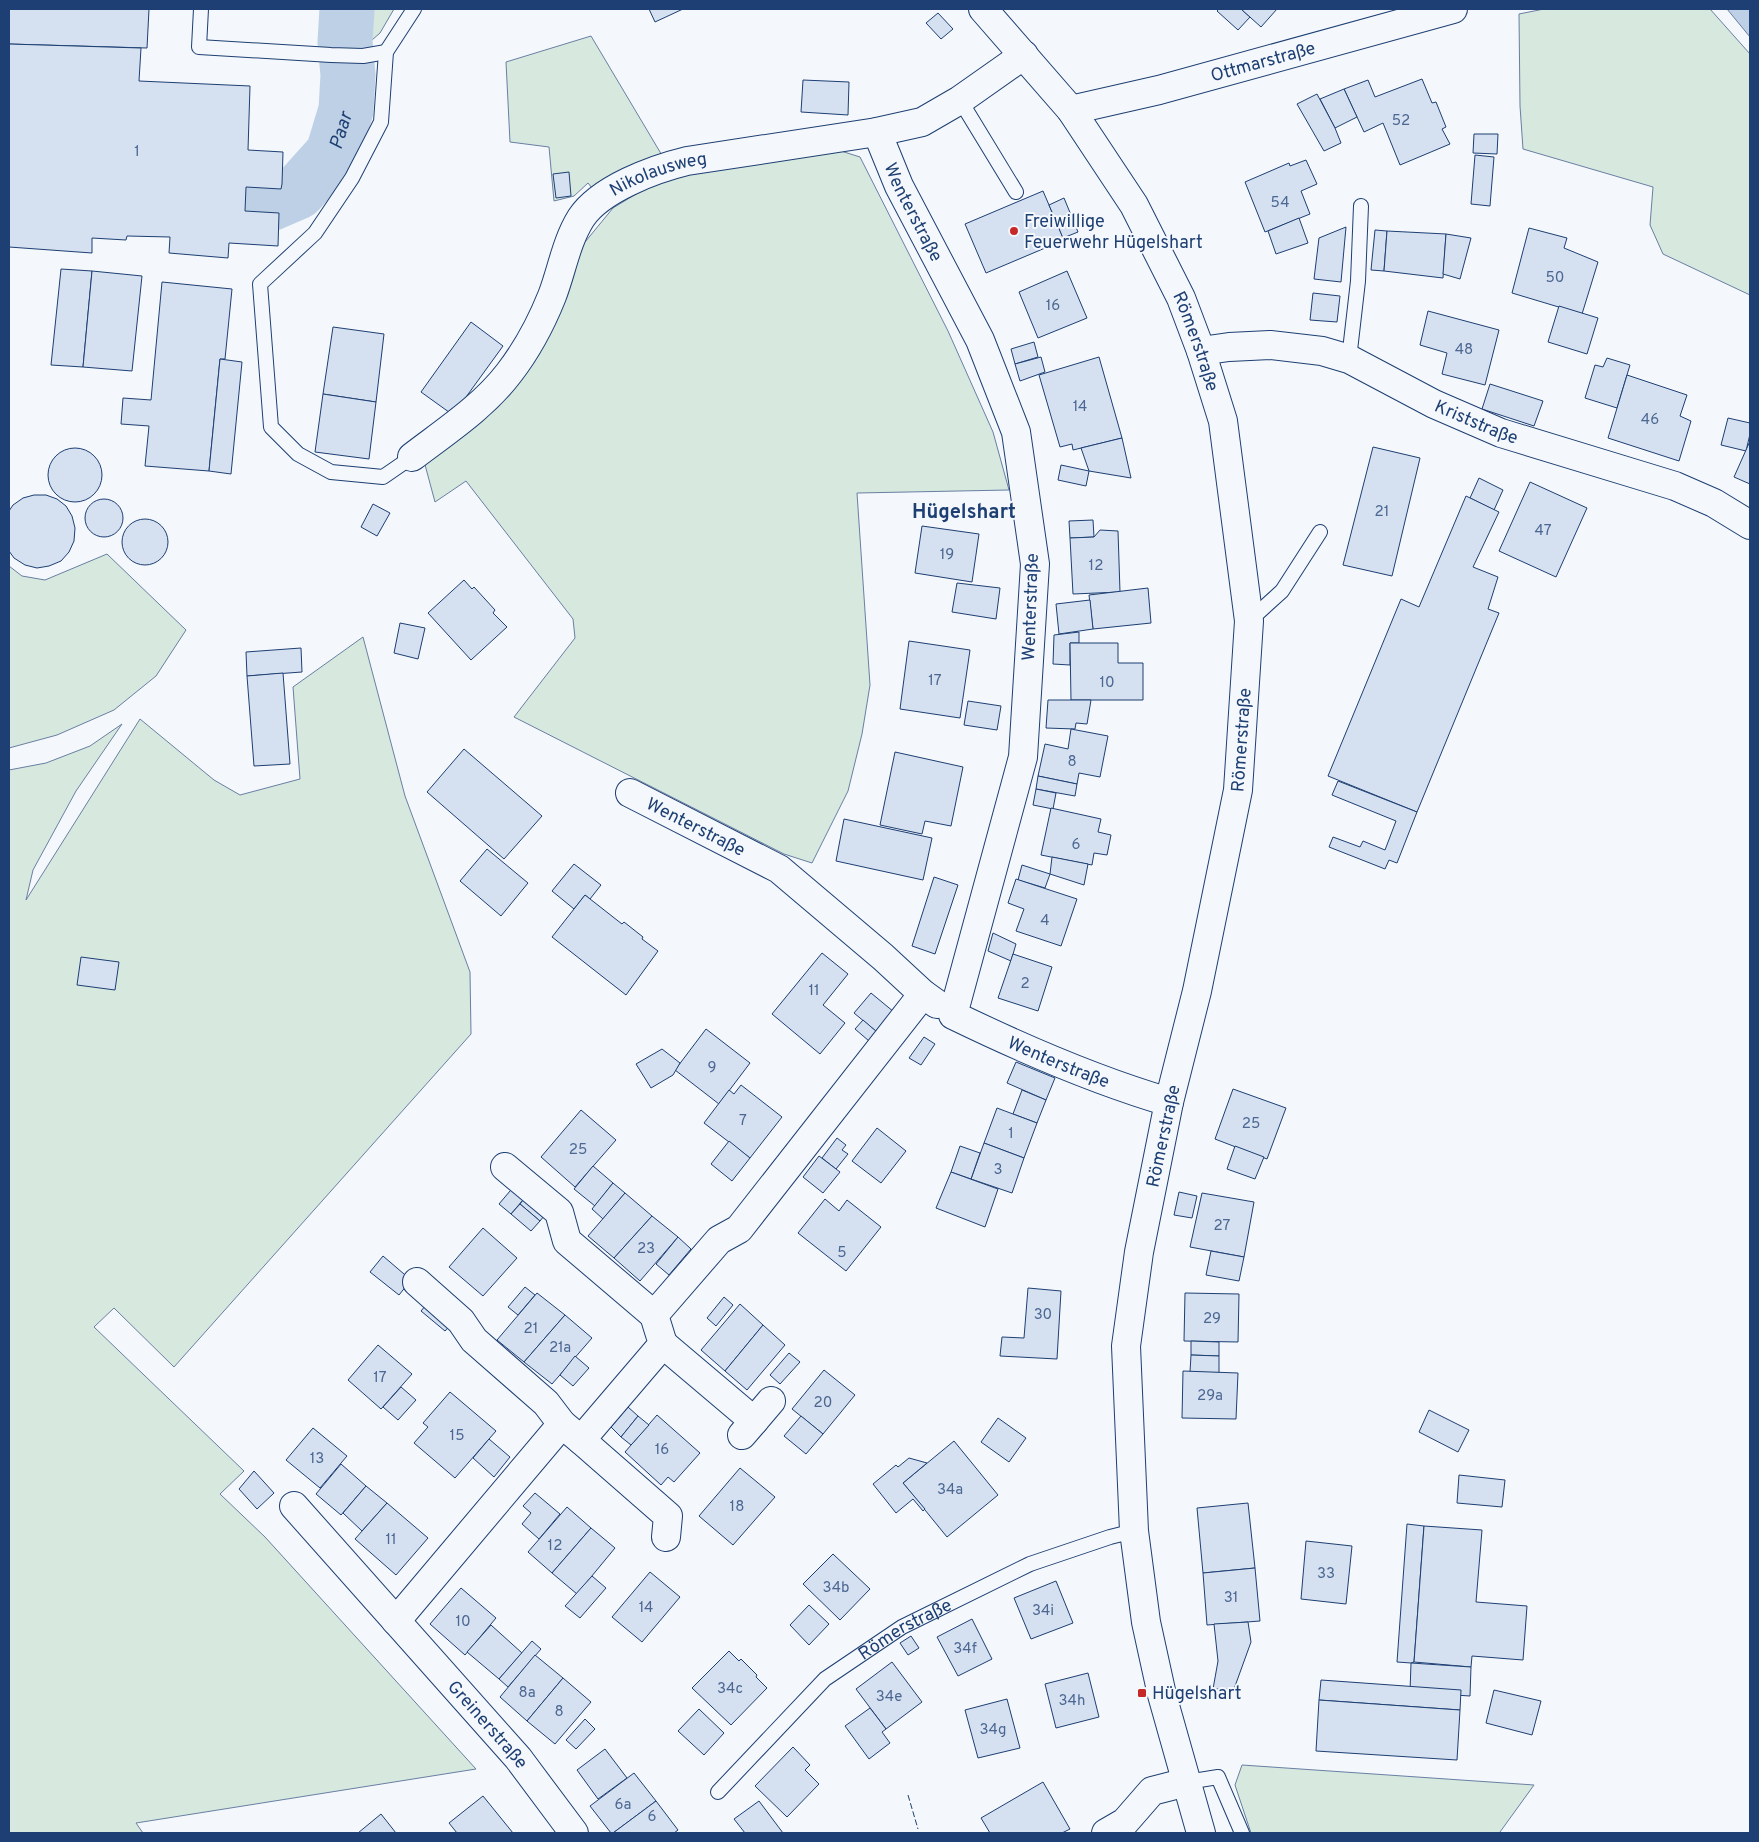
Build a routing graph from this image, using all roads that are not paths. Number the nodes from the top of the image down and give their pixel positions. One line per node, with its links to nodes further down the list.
1 (201, 9): 5 (lane)
2 (414, 9): 5 (lane)
3 (983, 9): 6 (street, Römerstraße)
4 (1453, 9): 8 (street, Ottmarstraße)
5 (386, 52): 14 (lane)
6 (1024, 55): 7 (street, Nikolausweg); 8 (street, Römerstraße)
7 (960, 100): 9 (street, Nikolausweg); 10 (lane)
8 (1071, 110): 12 (street, Römerstraße)
9 (877, 132): 14 (street, Nikolausweg); 20 (street, Wenterstraße)
10 (1016, 192)
11 (1361, 206): 13 (lane)
12 (1202, 351): 13 (street, Kriststraße); 17 (street, Römerstraße)
13 (1349, 359): 15 (street, Kriststraße)
14 (412, 457)
15 (1750, 525)
16 (1320, 532): 17 (lane)
17 (1249, 621): 21 (street, Römerstraße)
18 (630, 792): 19 (street, Wenterstraße)
19 (923, 994): 20 (street, Wenterstraße); 24 (street)
20 (953, 1015): 21 (street, Wenterstraße)
21 (1169, 1102): 29 (street, Römerstraße)
22 (505, 1167): 24 (street)
23 (417, 1282): 27 (street)
24 (654, 1315): 25 (street)
25 (663, 1344): 26 (street); 27 (street)
26 (756, 1419)
27 (571, 1432): 30 (street); 31 (street)
28 (294, 1506): 31 (street, Greinerstraße)
29 (1134, 1531): 32 (street, Römerstraße); 33 (lane, Römerstraße)
30 (666, 1537)
31 (396, 1621): 34 (street, Greinerstraße)
32 (1186, 1782): 35 (street); 36 (street, Römerstraße); 37 (lane)
33 (718, 1792)
34 (574, 1833)
35 (1106, 1833)
36 (1201, 1833)
37 (1242, 1833)

